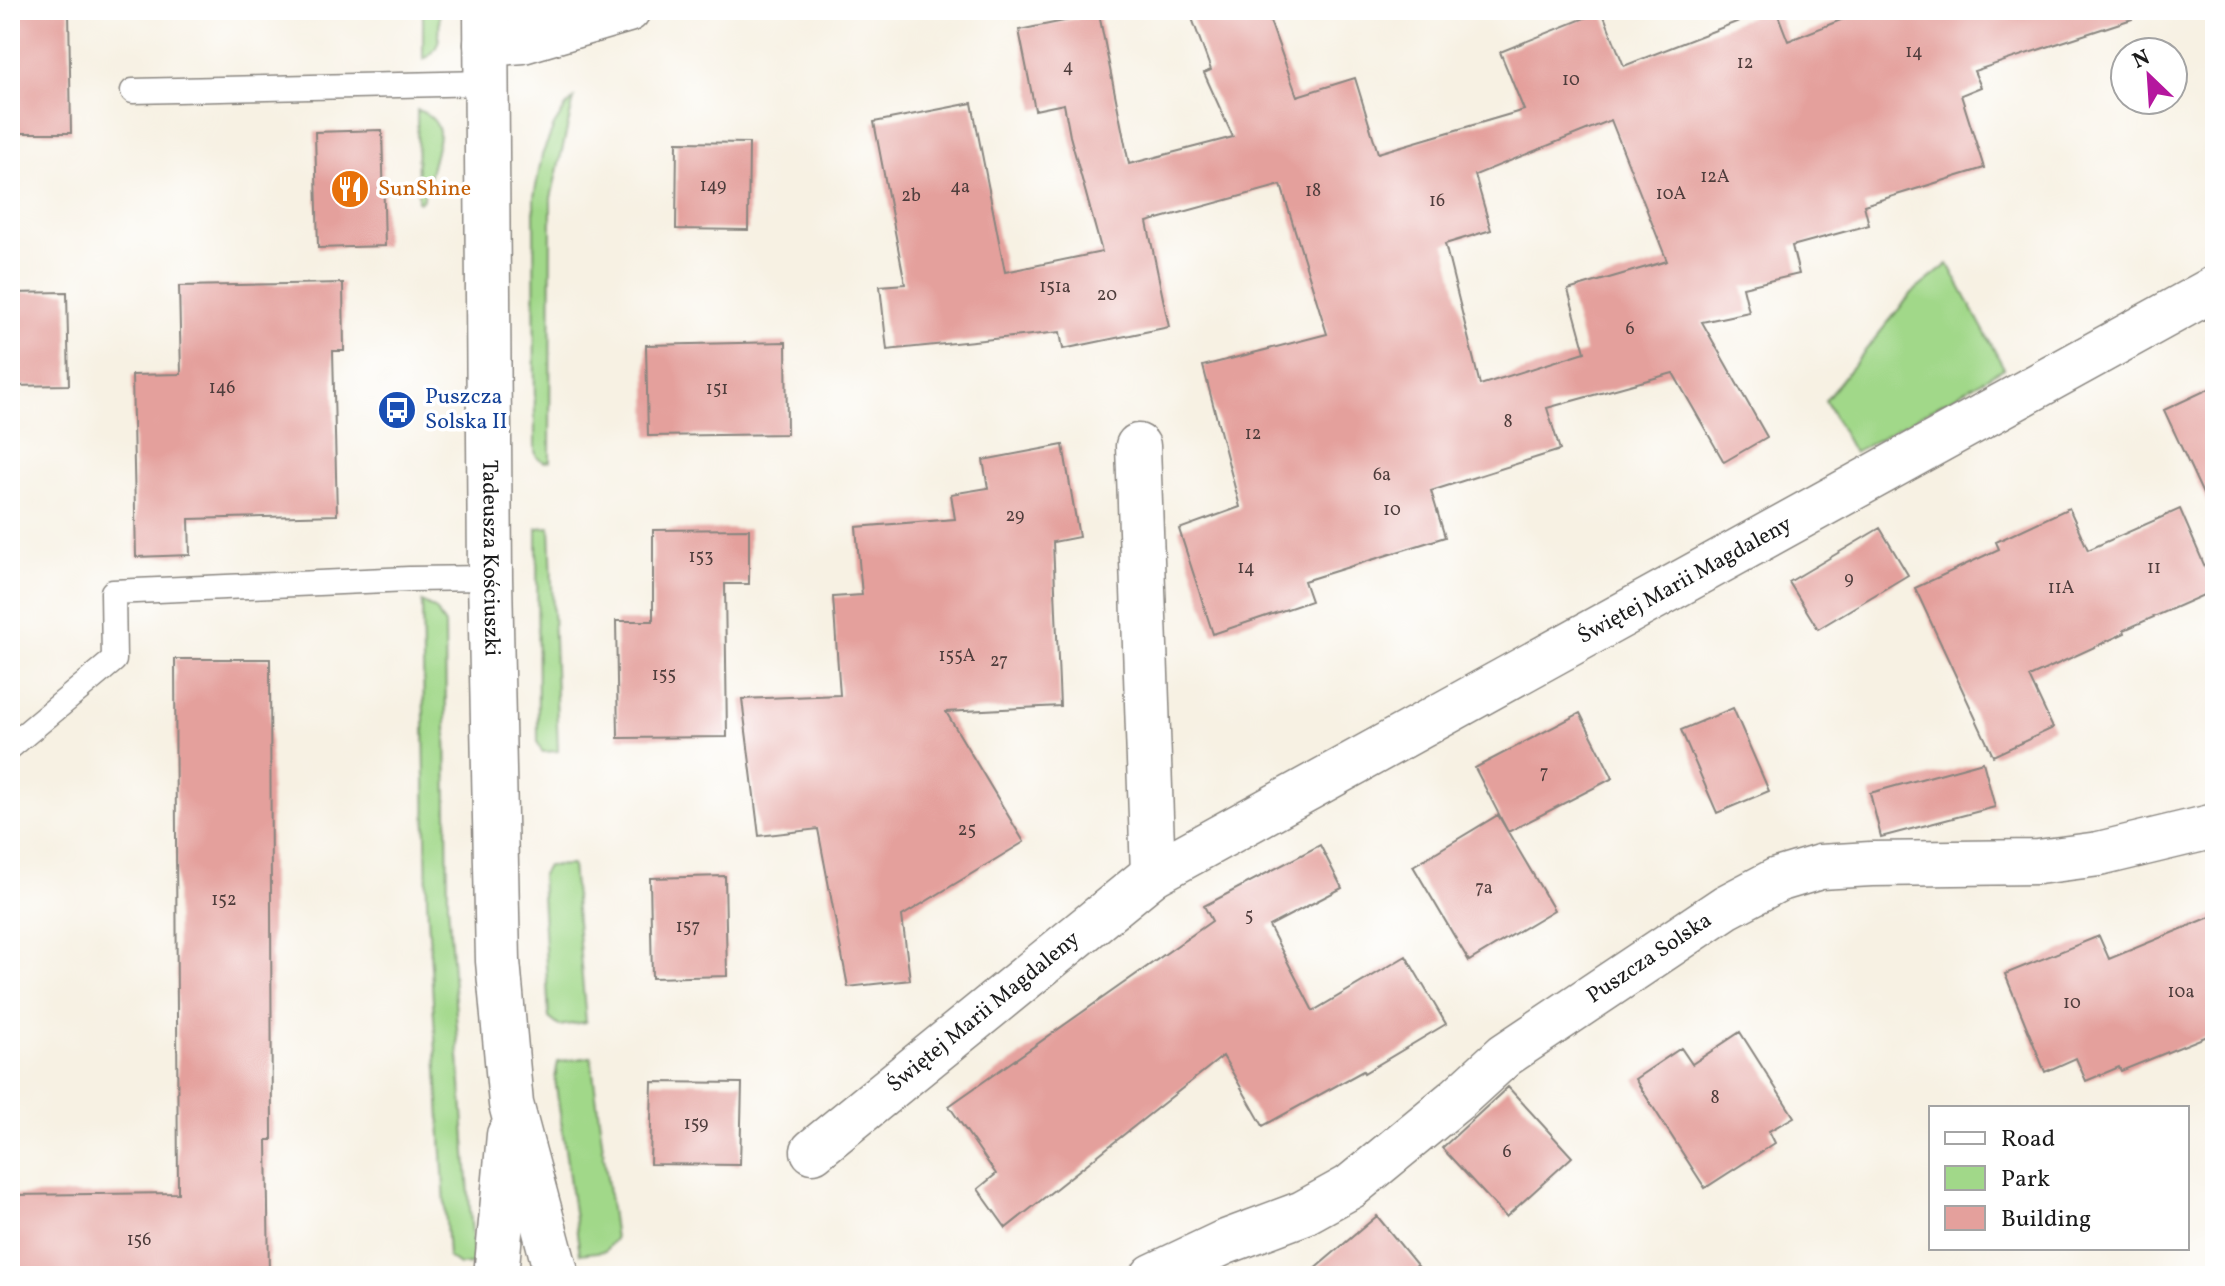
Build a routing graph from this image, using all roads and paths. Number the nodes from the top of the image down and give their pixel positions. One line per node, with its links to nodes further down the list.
1 (628, 10): 2 (street)
2 (486, 46): 3 (lane); 6 (street, Tadeusza Kościuszki)
3 (133, 91)
4 (2215, 288): 9 (street, Świętej Marii Magdaleny)
5 (1138, 446): 9 (street)
6 (490, 578): 7 (lane); 10 (street, Tadeusza Kościuszki)
7 (10, 747)
8 (2215, 826): 14 (street, Puszcza Solska)
9 (1153, 874): 11 (street, Świętej Marii Magdaleny)
10 (511, 1104): 12 (street, Tadeusza Kościuszki); 13 (street, Tadeusza Kościuszki)
11 (813, 1151)
12 (496, 1276)
13 (557, 1276)
14 (1153, 1276)

